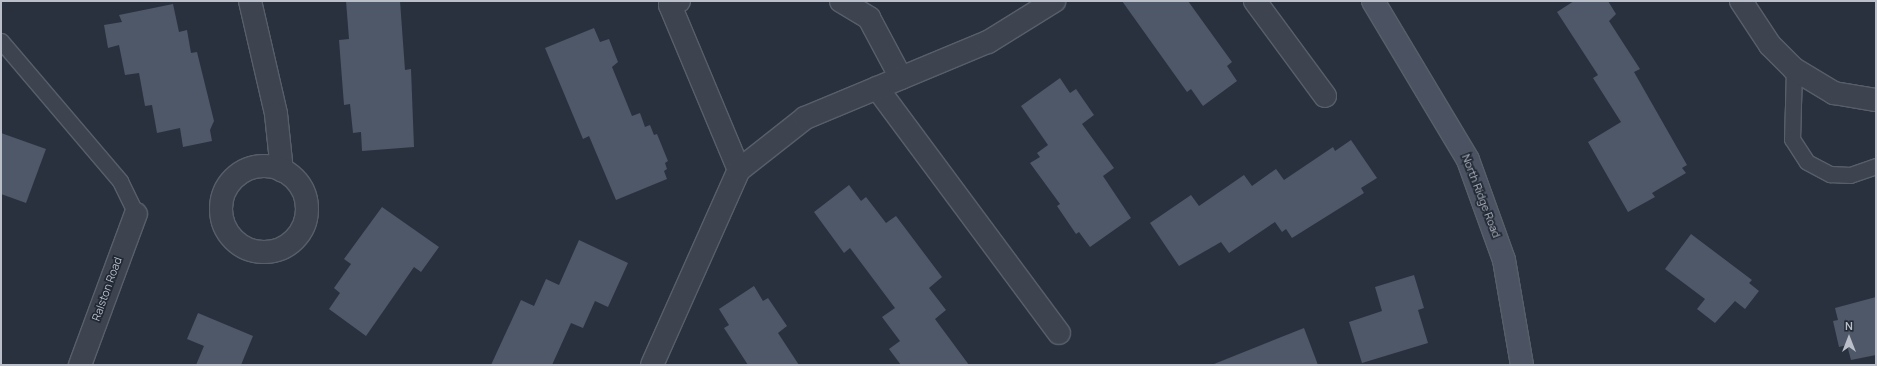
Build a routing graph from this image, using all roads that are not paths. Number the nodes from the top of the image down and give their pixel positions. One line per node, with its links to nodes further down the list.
1 (250, 1): 16 (street)
2 (679, 1): 15 (street)
3 (841, 1): 10 (street)
4 (1054, 1): 10 (street)
5 (1255, 1): 12 (street)
6 (1373, 1): 21 (main road, North Ridge Road)
7 (1741, 1): 9 (street)
8 (1, 41): 17 (lane)
9 (1794, 69): 13 (street); 14 (lane)
10 (901, 78): 11 (street)
11 (876, 88): 15 (street); 18 (street)
12 (1325, 96)
13 (1876, 100)
14 (1876, 166)
15 (739, 170): 20 (street)
16 (282, 171)
17 (136, 214): 19 (street, Ralston Road)
18 (1059, 333)
19 (80, 365)
20 (652, 365)
21 (1522, 365)

